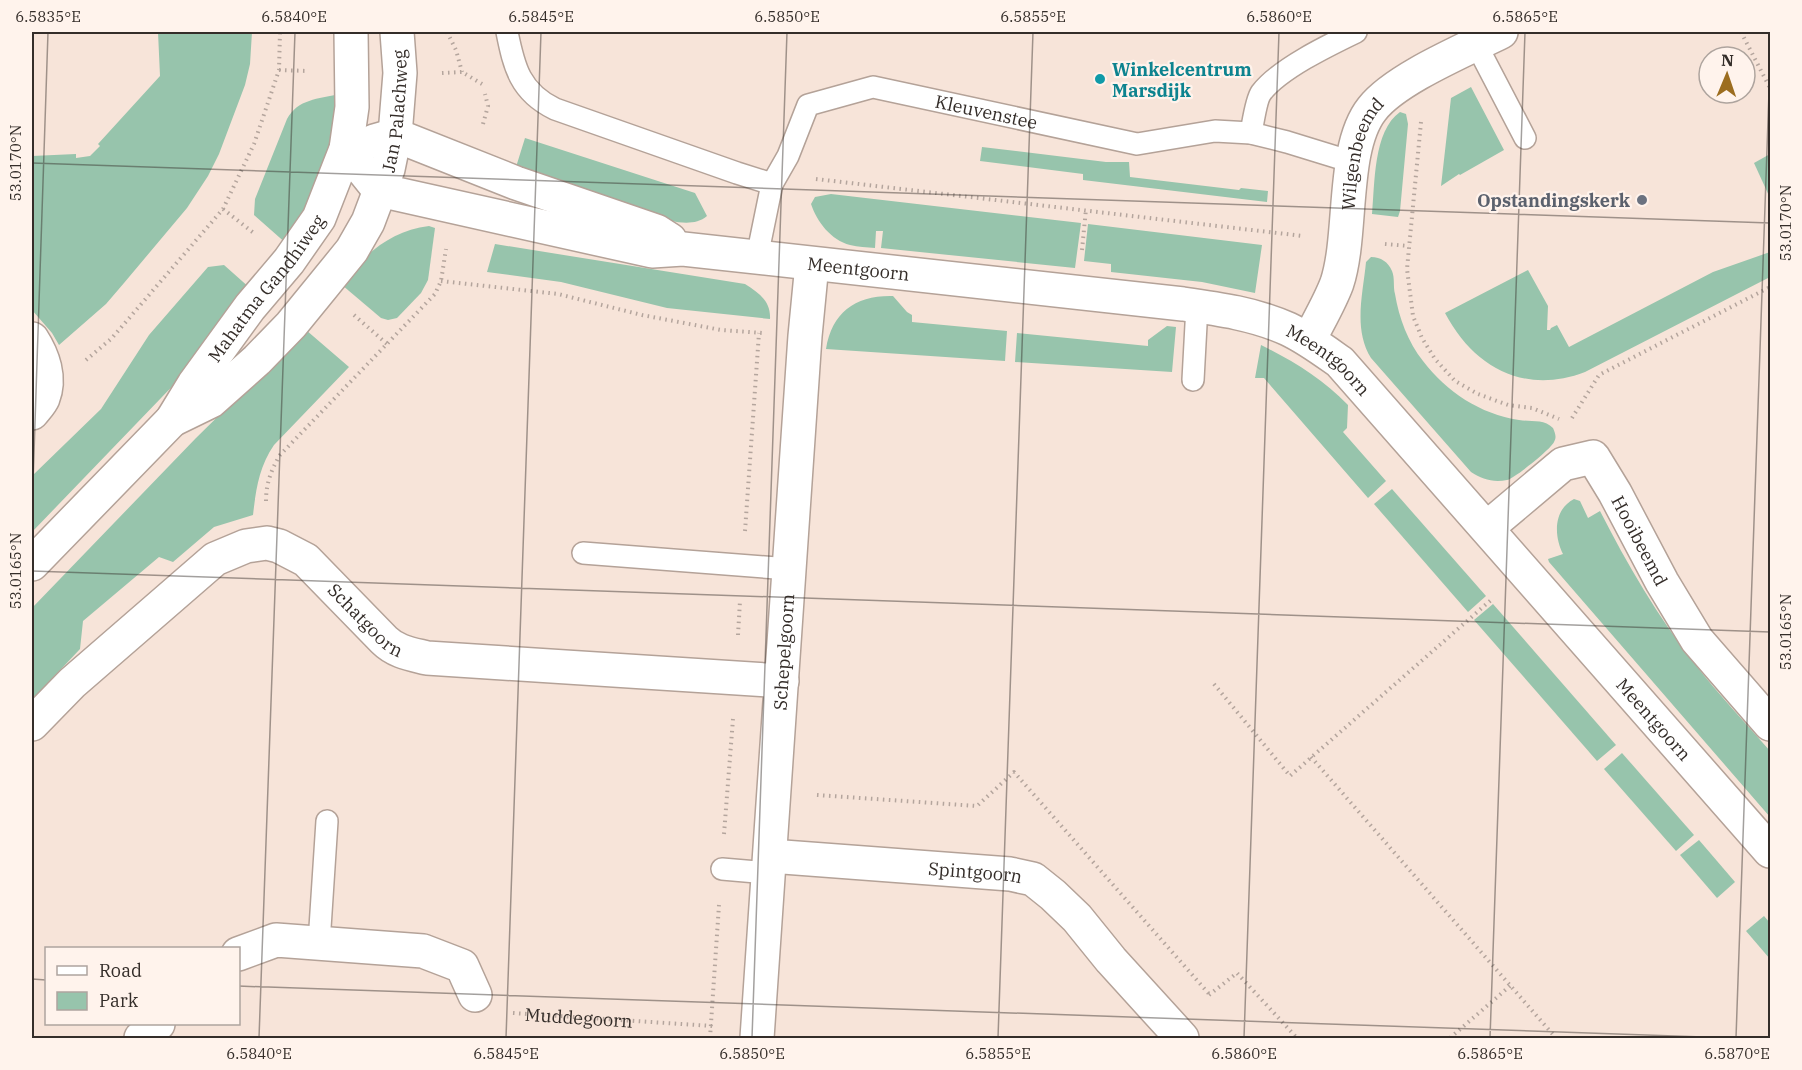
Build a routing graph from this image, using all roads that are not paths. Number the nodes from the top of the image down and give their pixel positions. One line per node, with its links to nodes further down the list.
1 (351, 32): 9 (street, Jan Palachweg)
2 (397, 32): 7 (street, Jan Palachweg)
3 (507, 32): 11 (lane)
4 (1356, 32): 6 (lane)
5 (1489, 38): 8 (lane); 10 (street, Wilgenbeemd)
6 (1251, 133): 10 (lane, Kleuvenstee); 11 (lane, Kleuvenstee)
7 (395, 135): 9 (street); 12 (street, Jan Palachweg); 13 (street, Meentgoorn)
8 (1525, 138)
9 (346, 149): 12 (street); 21 (street, Mahatma Gandhiweg)
10 (1352, 162): 18 (street, Wilgenbeemd)
11 (772, 184): 14 (lane, Kleuvenstee)
12 (379, 190): 13 (street, Meentgoorn); 21 (street, Mahatma Gandhiweg)
13 (683, 249): 14 (street, Meentgoorn)
14 (757, 257): 15 (street, Meentgoorn)
15 (812, 264): 16 (street, Meentgoorn); 25 (street, Schepelgoorn)
16 (1197, 306): 18 (street, Meentgoorn); 19 (lane)
17 (32, 339): 20 (street)
18 (1309, 340): 22 (street, Meentgoorn)
19 (1193, 380)
20 (37, 406)
21 (172, 420): 24 (street, Mahatma Gandhiweg)
22 (1487, 528): 28 (street, Hooibeemd); 30 (street, Meentgoorn)
23 (583, 553): 25 (lane)
24 (32, 564)
25 (789, 569): 26 (street, Schepelgoorn)
26 (782, 681): 27 (street, Schatgoorn); 31 (street, Schepelgoorn)
27 (32, 724)
28 (1770, 724)
29 (327, 821): 33 (lane)
30 (1770, 851)
31 (769, 865): 32 (lane); 37 (street, Schepelgoorn); 38 (street, Spintgoorn)
32 (722, 869)
33 (319, 943): 34 (street); 35 (street)
34 (240, 953)
35 (475, 995)
36 (156, 1025): 39 (street)
37 (758, 1033)
38 (1177, 1033)
39 (141, 1038)

